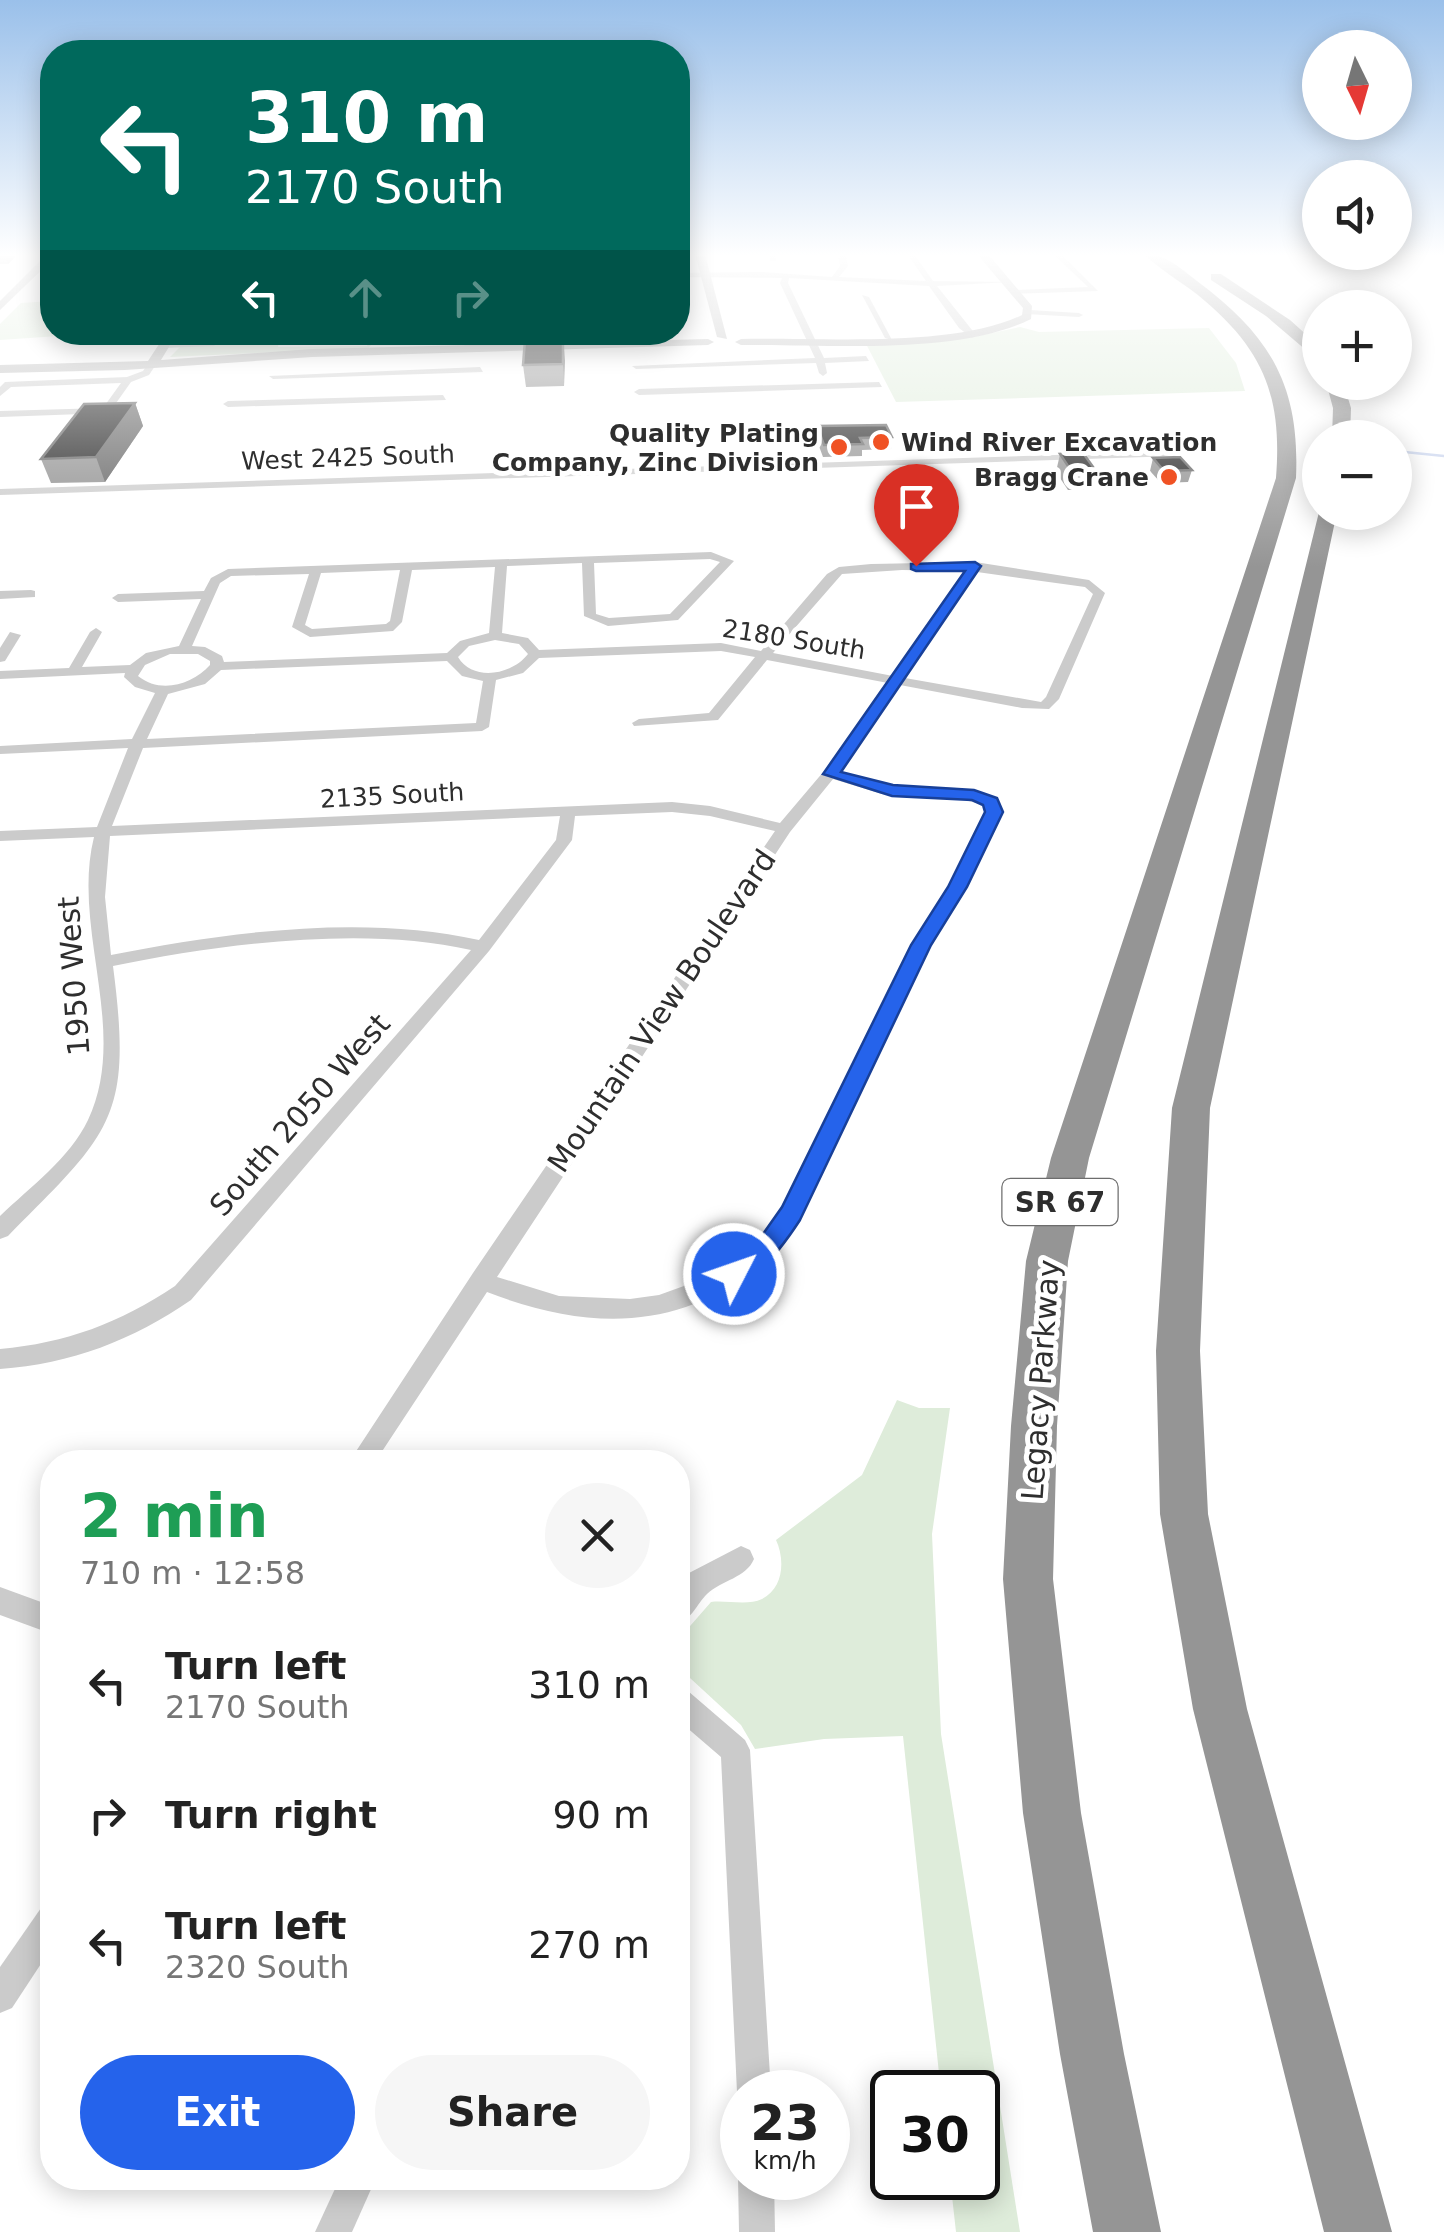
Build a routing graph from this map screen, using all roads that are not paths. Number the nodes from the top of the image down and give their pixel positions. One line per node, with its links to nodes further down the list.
1 (156, 358): 10 (street)
2 (232, 358): 10 (street)
3 (282, 358): 18 (street)
4 (378, 358): 17 (street)
5 (730, 358): 11 (street)
6 (815, 358): 9 (street)
7 (1265, 358): 87 (highway, Legacy Parkway / SR 67)
8 (866, 359): 9 (street)
9 (818, 361): 11 (street); 22 (street)
10 (153, 363): 14 (street); 19 (street)
11 (731, 363): 12 (street)
12 (670, 365): 13 (street); 23 (street)
13 (636, 366)
14 (0, 367)
15 (480, 370): 16 (street)
16 (448, 371): 17 (street); 27 (street)
17 (373, 373): 18 (street)
18 (273, 376): 27 (street)
19 (128, 380): 20 (street); 29 (street)
20 (76, 382): 25 (street); 30 (street)
21 (880, 385): 22 (street)
22 (828, 386): 23 (street)
23 (675, 391): 24 (street)
24 (639, 392)
25 (0, 393)
26 (228, 404): 27 (street)
27 (258, 404)
28 (119, 410): 29 (street)
29 (106, 411): 30 (street)
30 (51, 413): 31 (street)
31 (0, 414)
32 (1178, 453): 33 (street, West 2425 South)
33 (0, 492)
34 (1322, 530): 88 (highway)
35 (588, 560): 36 (street); 44 (street); 44 (street)
36 (500, 563): 37 (street); 47 (street)
37 (408, 566): 39 (street); 39 (street)
38 (975, 566): 51 (street); 59 (street, Mountain View Boulevard); 59 (street, 2180 South)
39 (316, 570): 41 (street)
40 (31, 594): 42 (street)
41 (209, 594): 43 (street); 48 (street)
42 (0, 595)
43 (118, 598)
44 (644, 620): 49 (street)
45 (96, 632): 56 (street)
46 (15, 635): 53 (street)
47 (495, 636): 50 (street); 52 (street)
48 (185, 648): 54 (street); 55 (street)
49 (646, 650): 50 (street, 2180 South); 51 (street, 2180 South)
50 (535, 654): 58 (street)
51 (764, 655): 59 (street, 2180 South); 61 (street)
52 (451, 657): 54 (street); 58 (street)
53 (0, 658)
54 (218, 666): 60 (street)
55 (132, 670): 56 (street); 60 (street)
56 (73, 672): 57 (street)
57 (0, 675)
58 (490, 676): 62 (street)
59 (897, 678): 64 (street, Mountain View Boulevard)
60 (163, 690): 62 (street, 1950 West)
61 (639, 723)
62 (139, 744): 63 (street); 67 (street, 1950 West)
63 (0, 750)
64 (831, 774): 66 (street, Mountain View Boulevard); 72 (street)
65 (568, 812): 66 (street, 2135 South); 67 (street, 2135 South); 69 (street, South 2050 West)
66 (784, 829): 72 (street, Mountain View Boulevard)
67 (104, 831): 68 (street, 2135 South); 70 (street, 1950 West)
68 (0, 836)
69 (484, 947): 70 (street); 73 (street, South 2050 West)
70 (103, 962): 71 (street, 1950 West)
71 (0, 1230)
72 (481, 1280): 74 (street, Mountain View Boulevard)
73 (0, 1359)
74 (368, 1450)
75 (741, 1559): 76 (street)
76 (690, 1595)
77 (0, 1601): 78 (street)
78 (40, 1616)
79 (690, 1711): 82 (street)
80 (40, 1937): 81 (street)
81 (0, 1996)
82 (753, 2070)
83 (352, 2190): 85 (street)
84 (756, 2200): 86 (street)
85 (333, 2232)
86 (757, 2232)
87 (1127, 2232)
88 (1358, 2232)

